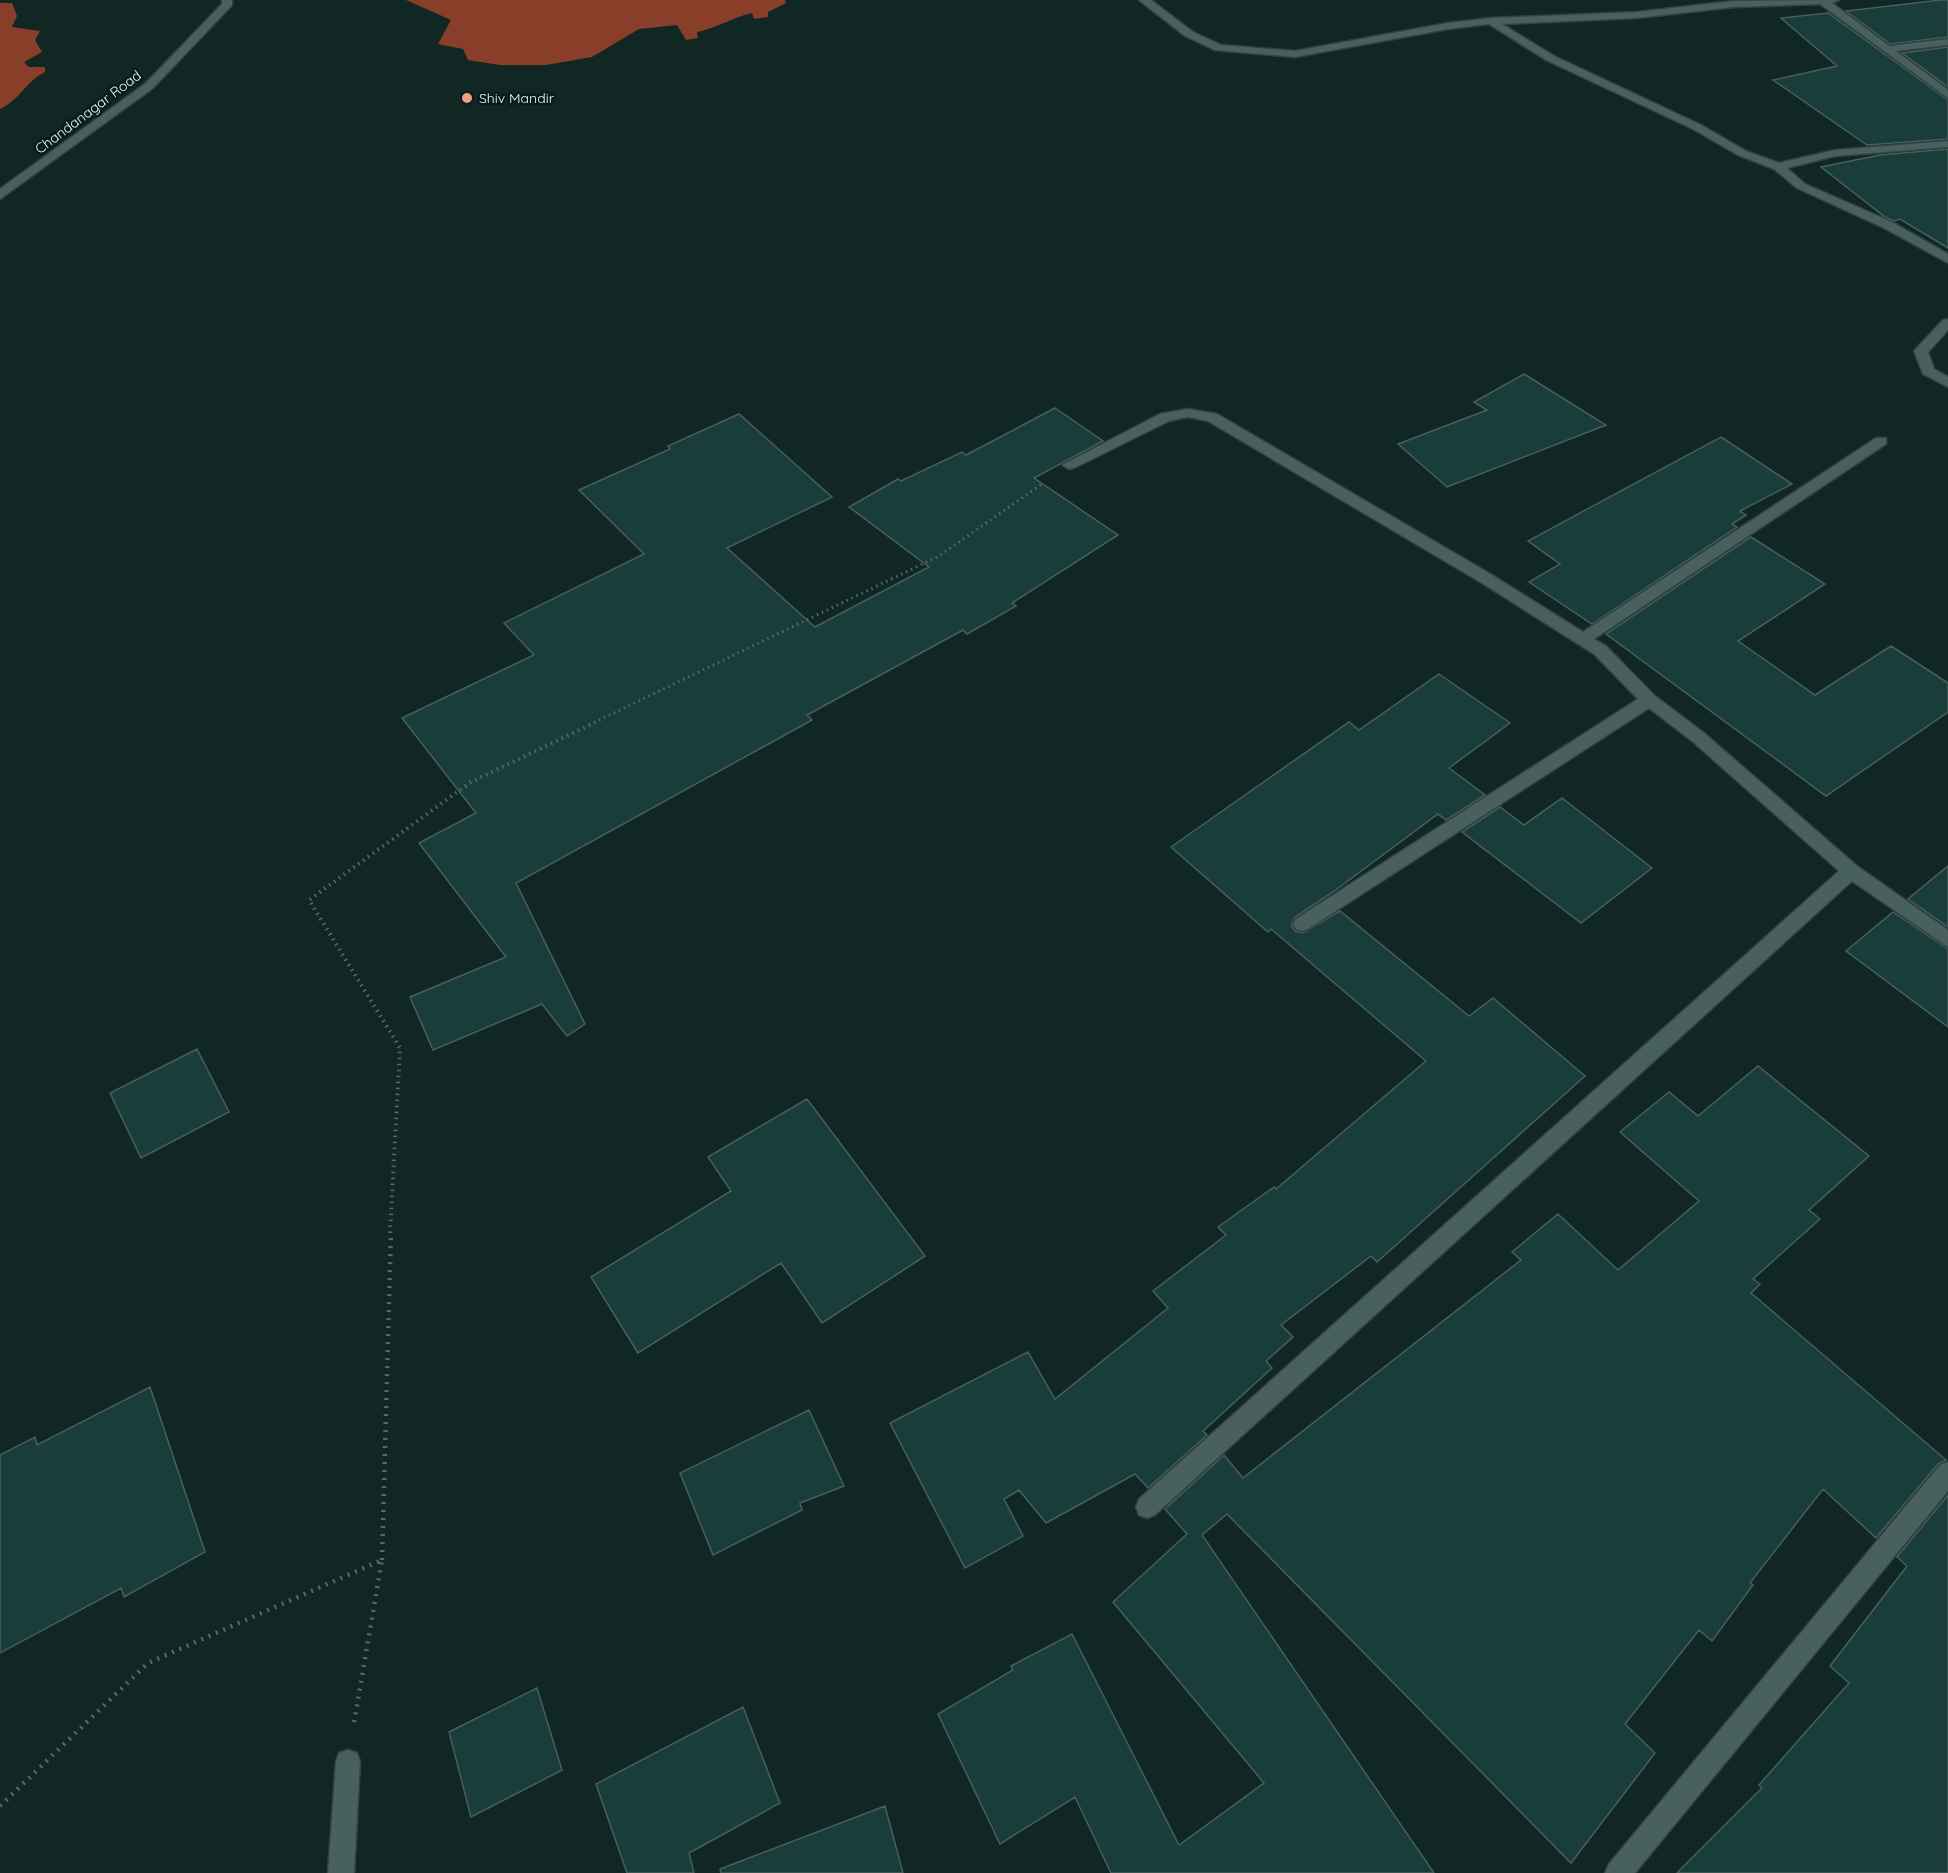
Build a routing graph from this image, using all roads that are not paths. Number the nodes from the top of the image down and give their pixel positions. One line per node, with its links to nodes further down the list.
1 (227, 0): 10 (street, Chandanagar Road)
2 (1144, 0): 4 (street)
3 (1828, 1): 4 (street); 6 (street)
4 (1491, 21): 9 (street)
5 (1948, 42): 6 (street)
6 (1887, 49): 7 (street)
7 (1948, 94)
8 (1948, 144): 9 (street)
9 (1778, 167): 11 (street)
10 (0, 195)
11 (1948, 259)
12 (1948, 323): 13 (street)
13 (1948, 383)
14 (1881, 441): 16 (street)
15 (1069, 465): 16 (street)
16 (1583, 639): 17 (street)
17 (1649, 700): 18 (street); 19 (street)
18 (1851, 871): 20 (street); 22 (street)
19 (1302, 924)
20 (1948, 940)
21 (1948, 1473): 25 (street)
22 (1147, 1507)
23 (348, 1762): 24 (street)
24 (342, 1873)
25 (1618, 1873)

